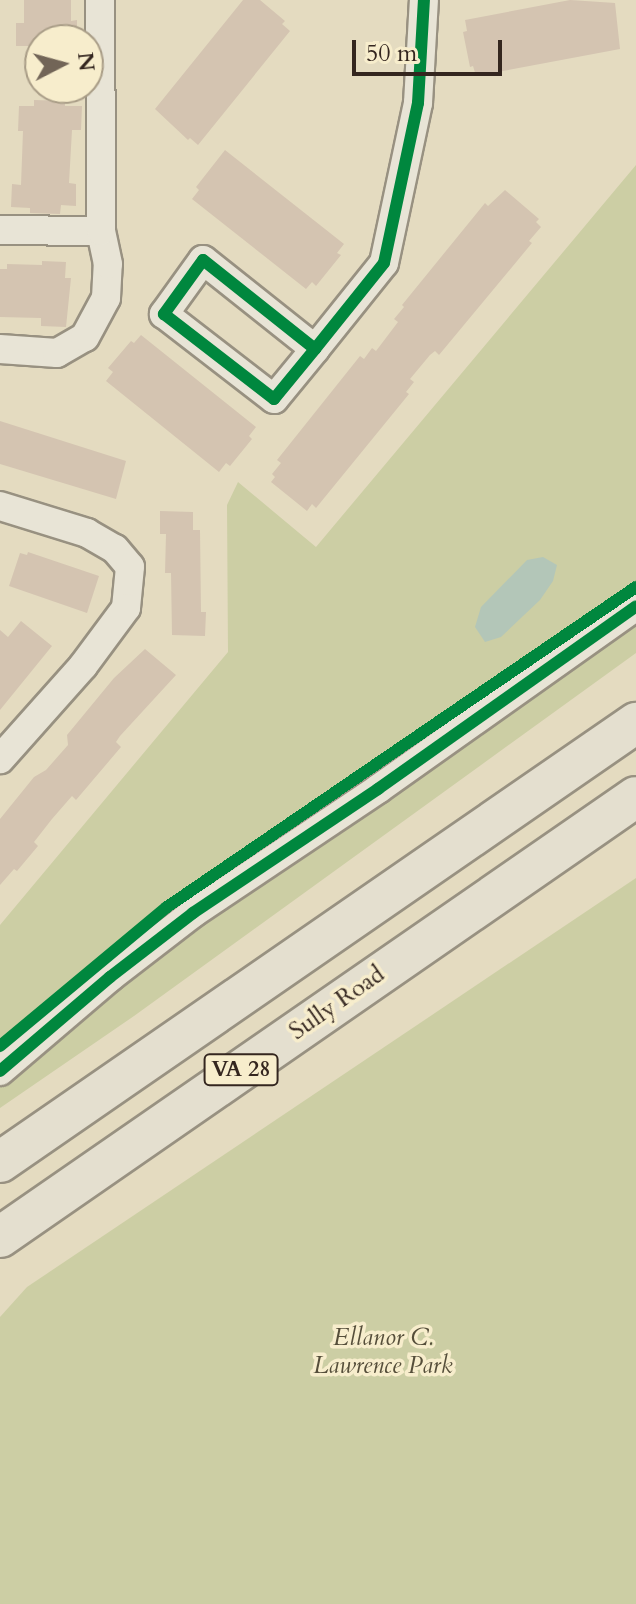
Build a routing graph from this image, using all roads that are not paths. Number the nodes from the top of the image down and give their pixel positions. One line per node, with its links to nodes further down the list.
1 (100, 0): 4 (street)
2 (424, 0): 6 (street)
3 (0, 230): 4 (street)
4 (101, 231): 5 (street)
5 (0, 349)
6 (315, 349): 6 (street)
7 (0, 506): 10 (street)
8 (636, 606): 12 (street)
9 (636, 720): 13 (highway, VA 28)
10 (0, 759)
11 (636, 797): 14 (highway, Sully Road / VA 28)
12 (0, 1071)
13 (0, 1162)
14 (0, 1237)

